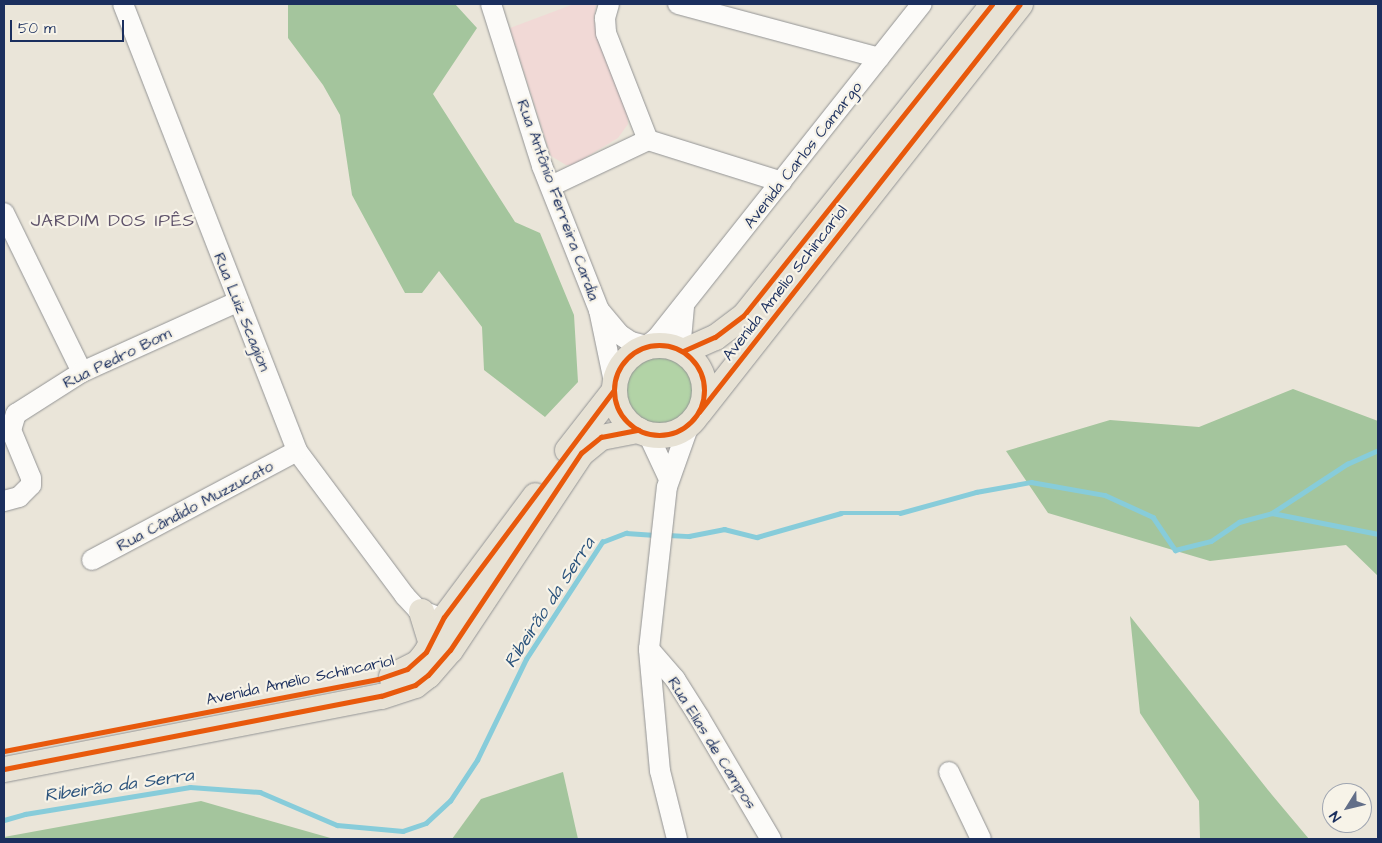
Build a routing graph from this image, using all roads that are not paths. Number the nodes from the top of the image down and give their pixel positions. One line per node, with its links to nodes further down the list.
1 (123, 4): 13 (street, Rua Luiz Scagion)
2 (490, 4): 11 (street, Rua Antônio Ferreira Cardia)
3 (609, 4): 9 (street)
4 (678, 4): 8 (street)
5 (922, 4): 8 (street, Avenida Carlos Camargo)
6 (992, 4): 17 (main road, Avenida Amelio Schincariol)
7 (1020, 4): 20 (main road, Avenida Amelio Schincariol)
8 (879, 58): 10 (street, Avenida Carlos Camargo)
9 (648, 140): 10 (street); 11 (street)
10 (782, 182): 14 (street, Avenida Carlos Camargo)
11 (552, 186): 15 (street, Rua Antônio Ferreira Cardia)
12 (4, 213): 18 (street)
13 (237, 302): 18 (street, Rua Pedro Bom); 22 (street, Rua Luiz Scagion)
14 (684, 307): 16 (street, Avenida Carlos Camargo); 17 (street)
15 (599, 310): 16 (street, Rua Antônio Ferreira Cardia); 19 (street, Rua Antônio Ferreira Cardia)
16 (647, 346): 17 (main road); 19 (main road, Avenida Amelio Schincariol)
17 (681, 350): 20 (main road)
18 (82, 372): 24 (street, Rua Pedro Bom)
19 (614, 387): 21 (main road); 26 (main road, Avenida Amelio Schincariol)
20 (694, 417): 21 (main road, Avenida Amelio Schincariol); 23 (street)
21 (643, 432): 23 (street); 26 (main road, Avenida Amelio Schincariol)
22 (298, 451): 25 (street, Rua Cândido Muzzucato); 27 (street, Rua Luiz Scagion)
23 (668, 483): 28 (street)
24 (4, 501)
25 (92, 560)
26 (469, 602): 27 (main road, Avenida Amelio Schincariol); 27 (street); 30 (main road, Avenida Amelio Schincariol)
27 (424, 608): 29 (main road, Avenida Amelio Schincariol)
28 (649, 649): 32 (street); 33 (street, Rua Elias de Campos)
29 (4, 751)
30 (4, 768)
31 (949, 772): 34 (street)
32 (676, 839)
33 (771, 839)
34 (981, 839)

